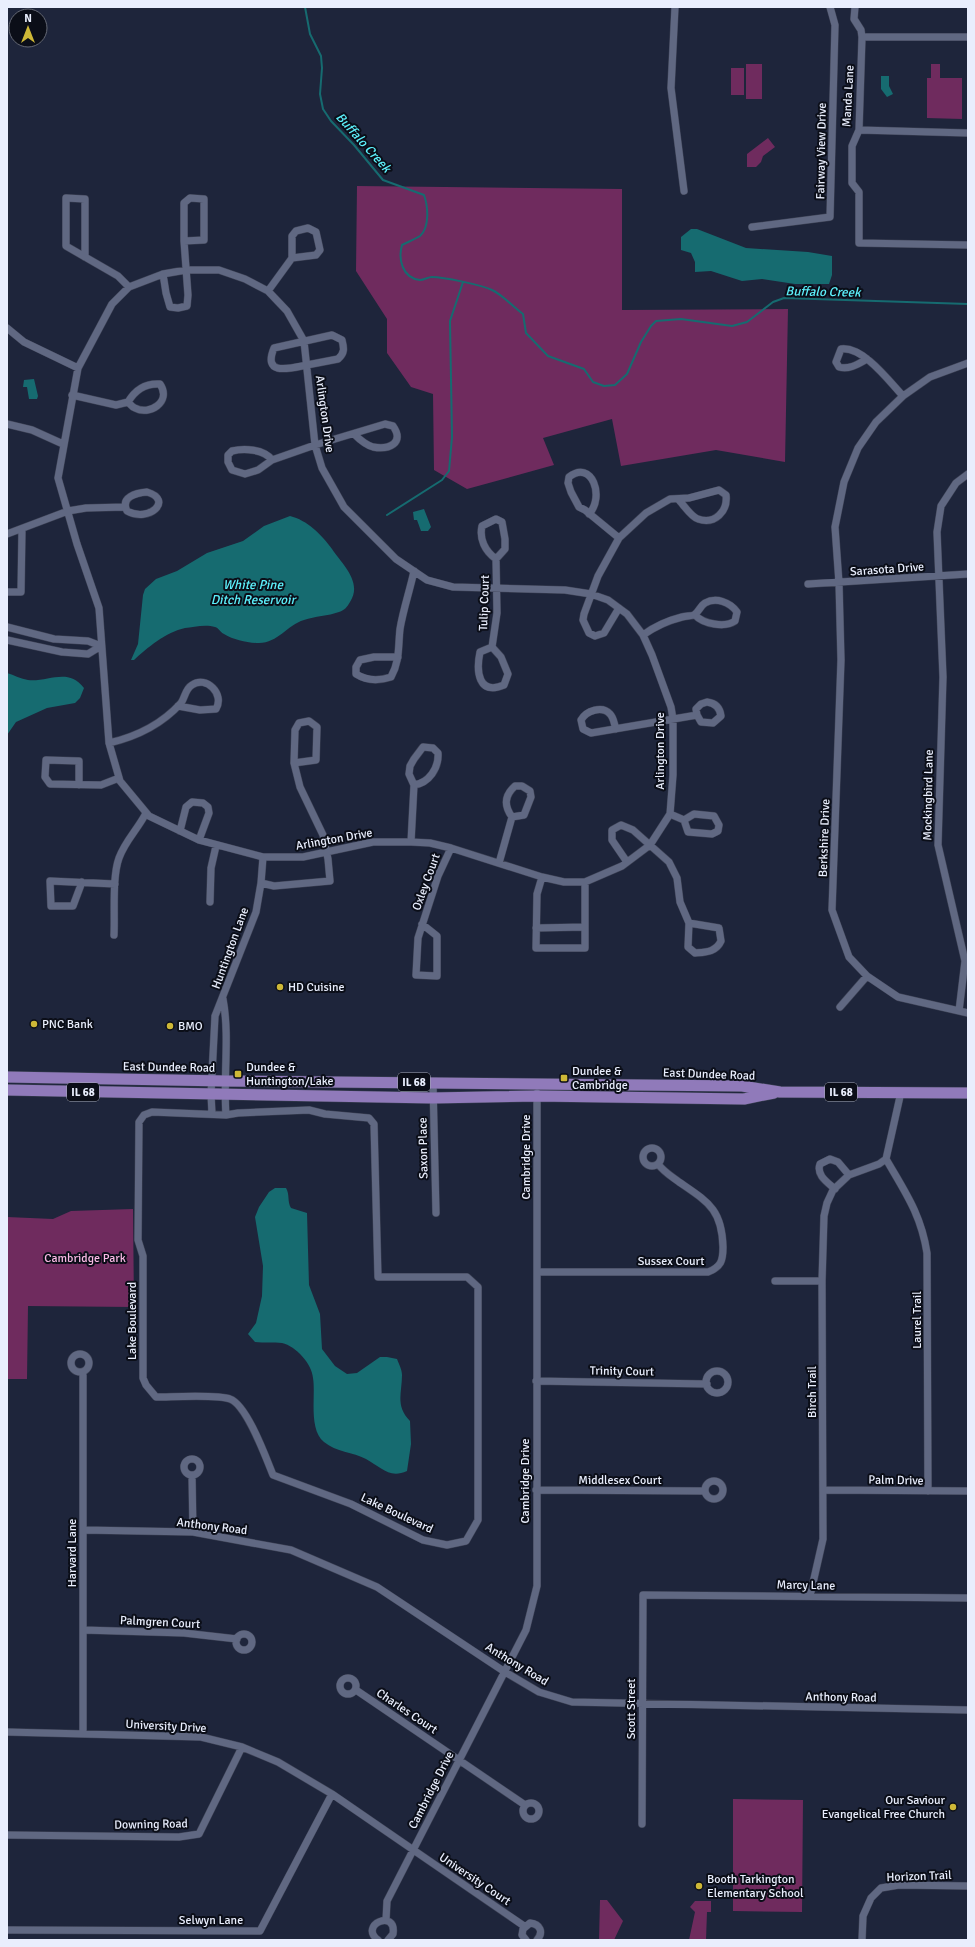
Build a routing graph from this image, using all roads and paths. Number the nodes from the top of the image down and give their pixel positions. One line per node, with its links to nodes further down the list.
1 (675, 7): 8 (street)
2 (830, 7): 9 (street, Fairway View Drive)
3 (855, 7): 4 (street, Manda Lane)
4 (862, 37): 5 (street); 6 (street, Manda Lane)
5 (968, 37)
6 (859, 130): 7 (street); 11 (street, Manda Lane)
7 (968, 133)
8 (684, 191)
9 (752, 227)
10 (184, 241): 10 (street); 14 (street)
11 (968, 245)
12 (85, 257): 12 (street); 16 (street)
13 (292, 258): 13 (street); 17 (street)
14 (186, 270): 15 (street, Arlington Drive); 15 (street); 17 (street, Arlington Drive)
15 (163, 274): 16 (street, Arlington Drive)
16 (129, 287): 23 (street, Arlington Drive)
17 (268, 291): 19 (street, Arlington Drive)
18 (7, 328): 23 (street)
19 (304, 341): 22 (street, Arlington Drive); 22 (street); 22 (street)
20 (867, 360): 25 (street)
21 (968, 363): 25 (street, Berkshire Drive)
22 (307, 365): 30 (street, Arlington Drive)
23 (78, 368): 24 (street, Arlington Drive)
24 (72, 395): 26 (street); 29 (street, Arlington Drive)
25 (903, 396): 44 (street, Berkshire Drive)
26 (128, 402): 26 (street)
27 (8, 425): 29 (street)
28 (354, 434): 28 (street); 30 (street)
29 (63, 444): 35 (street, Arlington Drive)
30 (315, 445): 31 (street); 41 (street, Arlington Drive)
31 (272, 460): 31 (street)
32 (968, 474): 43 (street, Mockingbird Lane)
33 (678, 499): 33 (street); 39 (street)
34 (125, 507): 34 (street); 35 (street)
35 (68, 511): 37 (street); 54 (street, Arlington Drive)
36 (589, 514): 36 (street); 39 (street)
37 (22, 529): 38 (street); 47 (street)
38 (7, 534)
39 (619, 538): 48 (street)
40 (496, 559): 40 (street, Tulip Court); 46 (street, Tulip Court)
41 (414, 571): 46 (street, Arlington Drive); 56 (street)
42 (968, 574): 43 (street, Sarasota Drive)
43 (940, 577): 44 (street, Sarasota Drive); 94 (street, Mockingbird Lane)
44 (839, 583): 45 (street, Sarasota Drive); 91 (street, Berkshire Drive)
45 (808, 584)
46 (496, 587): 48 (street, Arlington Drive); 55 (street, Tulip Court)
47 (7, 592)
48 (591, 594): 49 (street, Arlington Drive); 49 (street)
49 (619, 608): 52 (street, Arlington Drive)
50 (695, 615): 50 (street); 52 (street)
51 (7, 627): 54 (street)
52 (643, 635): 59 (street, Arlington Drive)
53 (7, 640): 54 (street)
54 (101, 646): 61 (street, Arlington Drive)
55 (492, 648): 55 (street, Tulip Court)
56 (398, 657): 56 (street)
57 (178, 706): 57 (street); 61 (street)
58 (697, 715): 59 (street)
59 (673, 719): 60 (street); 67 (street, Arlington Drive)
60 (616, 729): 60 (street)
61 (109, 744): 63 (street, Arlington Drive)
62 (294, 763): 62 (street); 76 (street)
63 (119, 778): 64 (street); 66 (street, Arlington Drive)
64 (79, 785): 64 (street)
65 (414, 785): 65 (street); 72 (street)
66 (146, 813): 70 (street, Arlington Drive); 84 (street)
67 (670, 814): 69 (street); 73 (street, Arlington Drive)
68 (512, 817): 68 (street); 79 (street)
69 (684, 820): 69 (street)
70 (180, 831): 71 (street, Arlington Drive); 71 (street)
71 (199, 840): 74 (street, Arlington Drive)
72 (411, 842): 75 (street, Arlington Drive); 76 (street, Arlington Drive)
73 (650, 845): 78 (street, Arlington Drive); 78 (street); 86 (street)
74 (216, 846): 77 (street, Arlington Drive); 85 (street)
75 (451, 848): 79 (street, Arlington Drive); 87 (street, Oxley Court)
76 (327, 853): 77 (street, Arlington Drive); 83 (street)
77 (263, 857): 83 (street, Huntington Lane)
78 (627, 862): 82 (street, Arlington Drive)
79 (499, 863): 80 (street, Arlington Drive)
80 (542, 877): 82 (street, Arlington Drive); 89 (street)
81 (82, 882): 81 (street); 84 (street)
82 (585, 882): 88 (street)
83 (262, 883): 92 (street, Huntington Lane)
84 (116, 884): 90 (street)
85 (210, 902)
86 (689, 923): 86 (street)
87 (422, 924): 87 (street, Oxley Court)
88 (585, 926): 89 (street); 89 (street)
89 (536, 928)
90 (114, 935)
91 (867, 976): 93 (street); 94 (street, Berkshire Drive)
92 (223, 999): 97 (street, Huntington Lane); 98 (street, Huntington Lane)
93 (840, 1007)
94 (959, 1011): 95 (street, Berkshire Drive)
95 (968, 1013)
96 (7, 1077): 97 (main road, East Dundee Road / IL 68)
97 (211, 1081): 98 (main road, East Dundee Road / IL 68); 105 (street, Huntington Lane)
98 (225, 1081): 99 (main road, East Dundee Road / IL 68); 106 (street, Huntington Lane)
99 (433, 1083): 100 (main road, East Dundee Road / IL 68); 108 (street, Saxon Place)
100 (537, 1084): 102 (main road, East Dundee Road / IL 68); 107 (street, Cambridge Drive)
101 (7, 1090): 105 (main road, East Dundee Road / IL 68)
102 (780, 1092): 103 (main road, IL 68); 107 (main road, East Dundee Road / IL 68)
103 (902, 1092): 104 (main road, IL 68); 111 (street)
104 (968, 1093)
105 (211, 1094): 106 (main road, East Dundee Road / IL 68); 109 (street)
106 (224, 1094): 108 (main road, East Dundee Road / IL 68); 110 (street)
107 (537, 1096): 108 (main road, East Dundee Road / IL 68); 116 (street, Cambridge Drive)
108 (433, 1098): 115 (street, Saxon Place)
109 (212, 1114): 110 (street, Lake Boulevard); 110 (street, Lake Boulevard)
110 (226, 1115)
111 (886, 1159): 113 (street, Birch Trail); 126 (street, Laurel Trail)
112 (658, 1164): 116 (street, Sussex Court)
113 (849, 1175): 114 (street, Birch Trail); 114 (street)
114 (835, 1189): 118 (street, Birch Trail)
115 (436, 1212)
116 (538, 1272): 120 (street, Cambridge Drive)
117 (775, 1281): 118 (street)
118 (822, 1281): 124 (street, Birch Trail)
119 (83, 1372): 128 (street, Harvard Lane)
120 (536, 1381): 121 (street, Trinity Court); 123 (street, Cambridge Drive)
121 (707, 1384)
122 (192, 1475): 129 (street)
123 (536, 1490): 125 (street, Middlesex Court); 135 (street, Cambridge Drive)
124 (823, 1490): 126 (street, Palm Drive); 131 (street, Birch Trail)
125 (705, 1491)
126 (928, 1491): 127 (street, Palm Drive)
127 (968, 1491)
128 (83, 1530): 129 (street, Anthony Road); 133 (street, Harvard Lane)
129 (193, 1532): 135 (street, Anthony Road)
130 (643, 1595): 131 (street, Marcy Lane); 137 (street, Scott Street)
131 (810, 1596): 132 (street, Marcy Lane)
132 (968, 1598)
133 (83, 1630): 134 (street, Palmgren Court); 140 (street, Harvard Lane)
134 (236, 1639)
135 (505, 1672): 137 (street, Anthony Road); 142 (street, Cambridge Drive)
136 (356, 1690): 142 (street, Charles Court)
137 (642, 1704): 138 (street, Anthony Road); 145 (street, Scott Street)
138 (968, 1710)
139 (7, 1732): 140 (street, University Drive)
140 (83, 1733): 141 (street, University Drive)
141 (242, 1747): 143 (street, University Drive); 146 (street, Downing Road)
142 (460, 1759): 144 (street, Charles Court); 147 (street, Cambridge Drive)
143 (332, 1794): 147 (street, University Drive); 151 (street, Selwyn Lane)
144 (525, 1805)
145 (642, 1824)
146 (7, 1835)
147 (413, 1850): 149 (street, Cambridge Drive); 150 (street, University Court)
148 (968, 1886): 156 (street, Horizon Trail)
149 (386, 1920): 152 (street); 153 (street)
150 (524, 1926): 154 (street); 155 (street, University Court)
151 (7, 1930)
152 (378, 1940)
153 (388, 1940)
154 (526, 1940)
155 (537, 1940)
156 (862, 1940)

